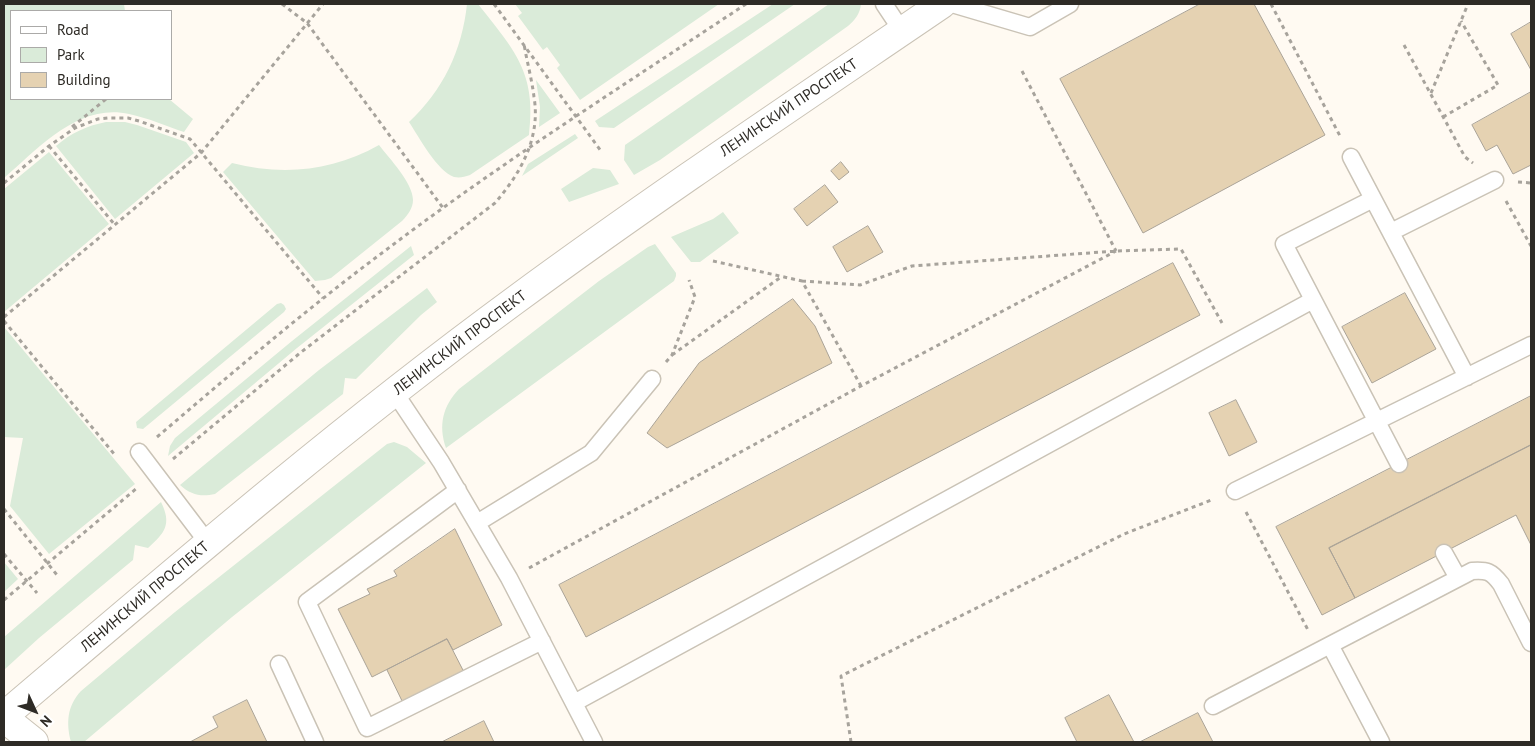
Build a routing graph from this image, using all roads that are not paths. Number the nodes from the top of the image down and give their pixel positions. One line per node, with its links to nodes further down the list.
1 (884, 4): 5 (lane)
2 (942, 4): 5 (main road, ЛЕНИНСКИЙ ПРОСПЕКТ)
3 (952, 4): 4 (lane)
4 (1070, 4)
5 (902, 31): 14 (main road, ЛЕНИНСКИЙ ПРОСПЕКТ)
6 (1351, 157): 8 (lane)
7 (1495, 180): 9 (lane)
8 (1373, 199): 9 (lane); 10 (lane)
9 (1391, 232): 12 (lane)
10 (1313, 300): 15 (lane); 28 (lane)
11 (1531, 345): 12 (lane)
12 (1467, 377): 15 (lane)
13 (652, 379): 20 (lane)
14 (394, 393): 18 (lane); 21 (main road, ЛЕНИНСКИЙ ПРОСПЕКТ)
15 (1376, 422): 17 (lane); 19 (lane)
16 (139, 452): 21 (lane)
17 (1398, 464)
18 (458, 490): 20 (lane); 24 (lane)
19 (1234, 491)
20 (477, 522): 24 (lane)
21 (208, 543): 30 (main road, ЛЕНИНСКИЙ ПРОСПЕКТ)
22 (1444, 552): 23 (lane)
23 (1458, 578): 25 (lane); 26 (lane)
24 (542, 641): 28 (lane)
25 (1531, 643)
26 (1324, 648): 29 (lane); 34 (lane)
27 (278, 664): 32 (lane)
28 (574, 703): 33 (lane)
29 (1213, 706)
30 (4, 717): 31 (main road)
31 (34, 742)
32 (315, 742)
33 (594, 742)
34 (1381, 742)

